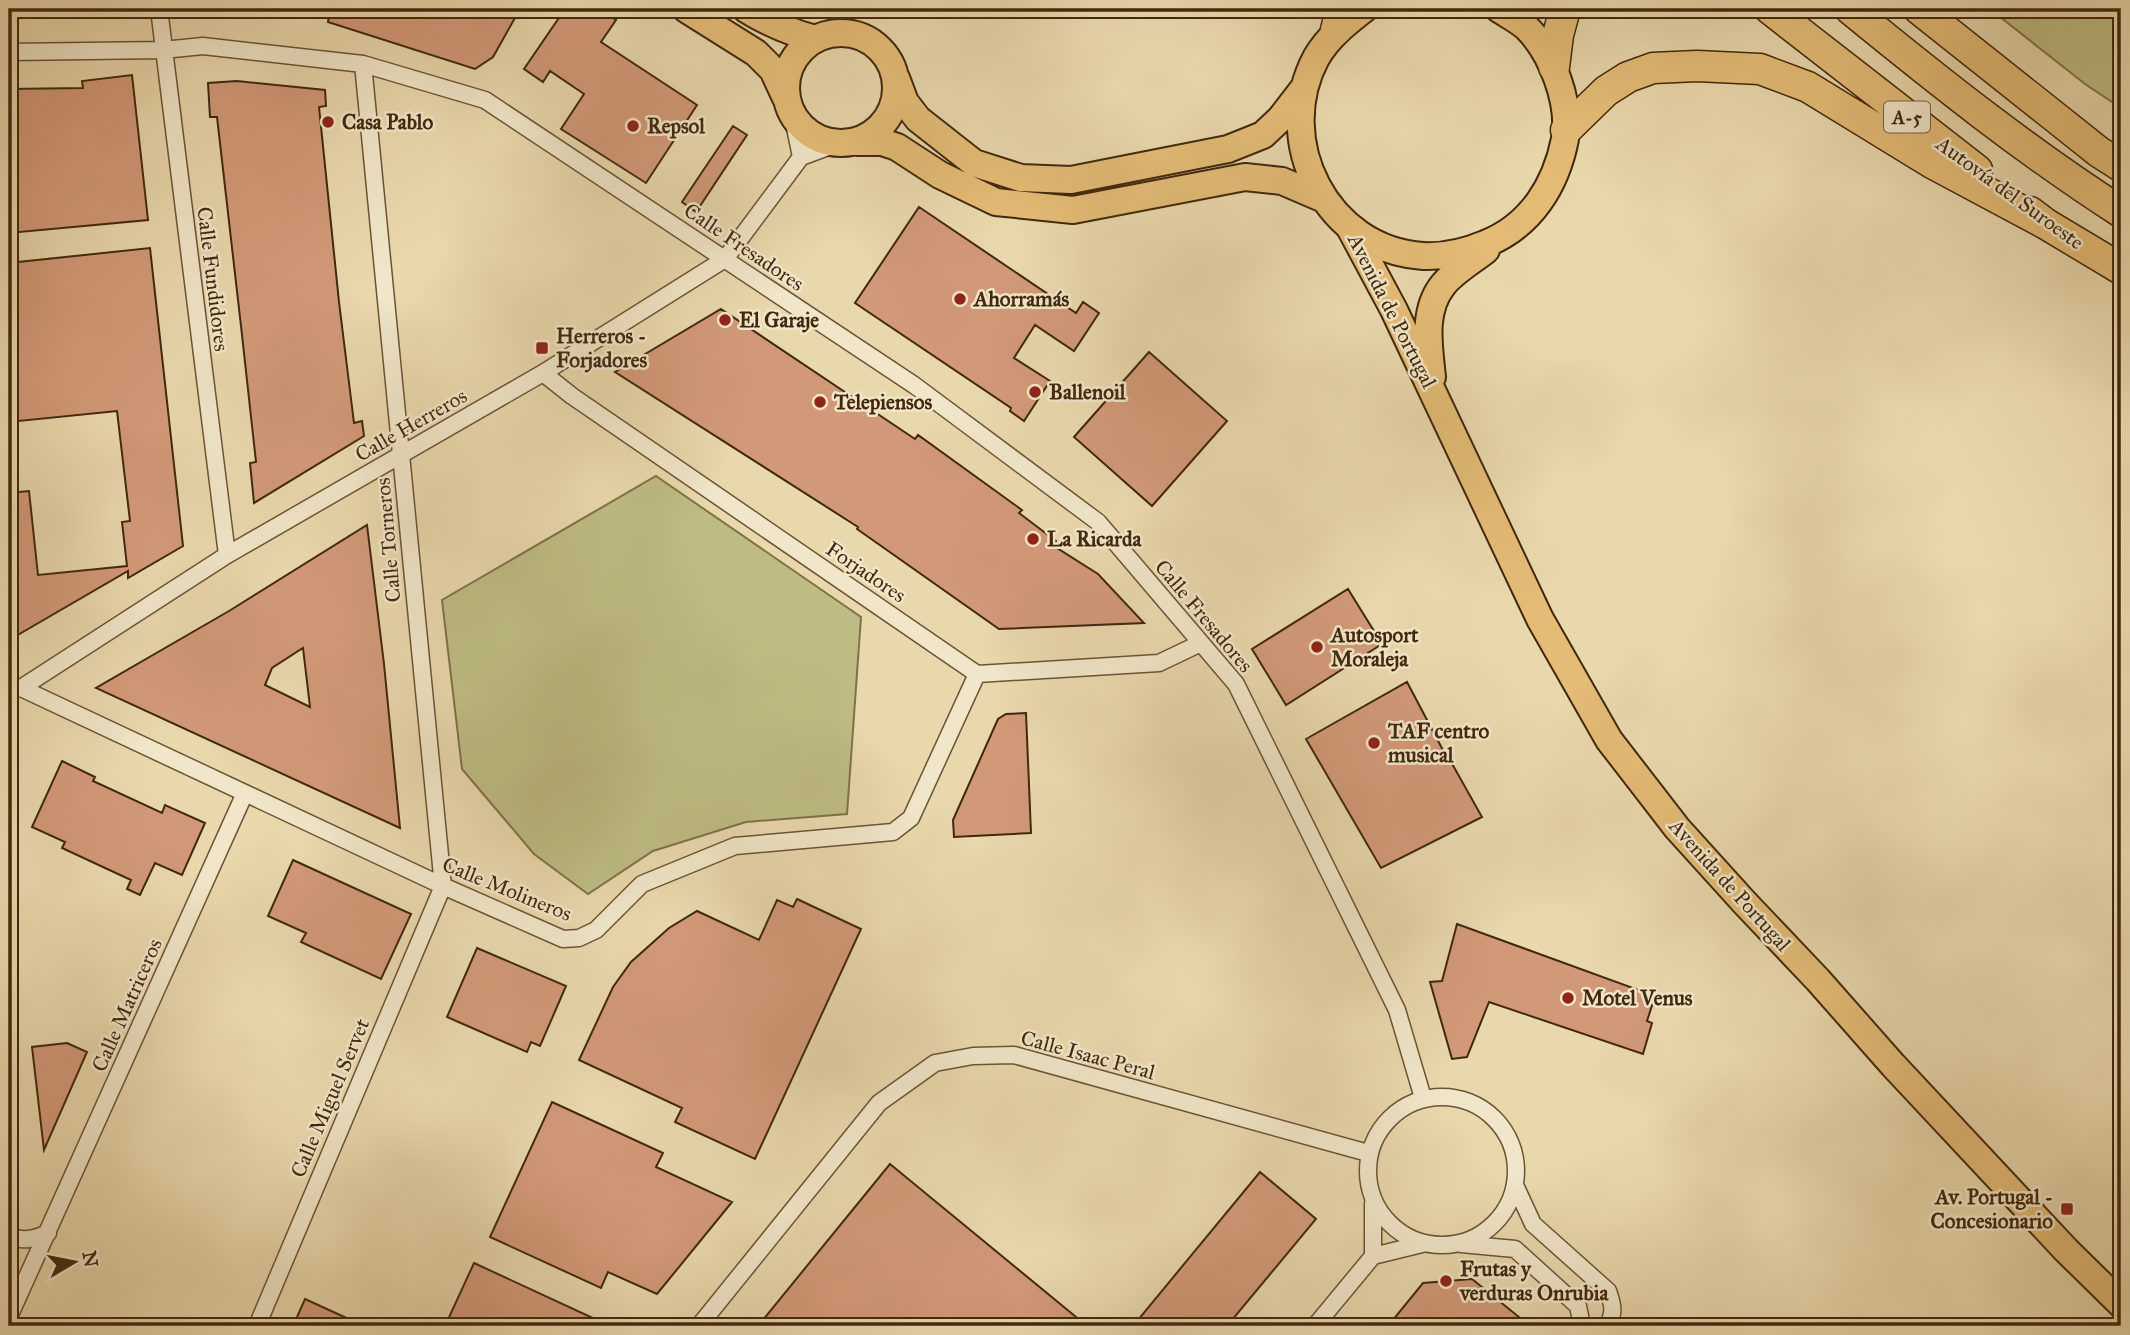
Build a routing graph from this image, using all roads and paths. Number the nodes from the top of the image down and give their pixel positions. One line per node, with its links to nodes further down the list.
1 (159, 9): 12 (street, Calle Fundidores)
2 (686, 9): 18 (main road)
3 (746, 9): 11 (main road)
4 (1364, 9): 10 (main road)
5 (1500, 9): 15 (main road, Avenida de Portugal)
6 (1565, 9): 15 (highway)
7 (1770, 9): 25 (highway, Autovía del Suroeste / A-5)
8 (1850, 9): 24 (highway, A-5)
9 (1919, 9): 22 (highway)
10 (1338, 20): 17 (main road)
11 (815, 39): 16 (main road); 18 (main road)
12 (163, 50): 13 (street, Calle Fresadores); 14 (street, Calle Fresadores); 33 (street, Calle Fundidores)
13 (9, 52)
14 (363, 64): 28 (street, Calle Fresadores); 32 (street, Calle Torneros)
15 (1554, 67): 19 (main road, Avenida de Portugal)
16 (896, 78): 17 (main road); 20 (main road)
17 (1304, 88): 23 (main road)
18 (790, 108): 20 (main road); 21 (street)
19 (1566, 130): 25 (highway); 27 (main road, Avenida de Portugal)
20 (847, 143): 21 (street); 23 (main road)
21 (801, 157): 28 (street, Calle Herreros)
22 (2121, 166)
23 (1324, 199): 26 (main road)
24 (2121, 212)
25 (2046, 224): 29 (highway, Autovía del Suroeste / A-5)
26 (1349, 226): 27 (main road); 31 (main road, Avenida de Portugal)
27 (1501, 238): 31 (main road, Avenida de Portugal)
28 (724, 258): 30 (street, Calle Herreros); 34 (street, Calle Fresadores)
29 (2121, 269)
30 (543, 373): 32 (street, Calle Herreros); 35 (street, Forjadores)
31 (1435, 397): 48 (main road, Avenida de Portugal)
32 (401, 455): 33 (street, Calle Herreros); 38 (street, Calle Torneros)
33 (226, 555): 36 (street, Calle Herreros)
34 (1201, 643): 35 (street); 39 (street, Calle Fresadores)
35 (977, 674): 38 (street, Calle Molineros)
36 (15, 689): 37 (street, Calle Molineros)
37 (245, 793): 38 (street, Calle Molineros); 43 (street, Calle Matriceros)
38 (443, 886): 50 (street, Calle Miguel Servet)
39 (1423, 1098): 40 (street); 41 (street)
40 (1368, 1153): 42 (street); 51 (street, Calle Isaac Peral)
41 (1516, 1185): 46 (street); 54 (street)
42 (1373, 1203): 45 (street); 47 (street)
43 (48, 1233): 44 (street); 49 (street, Calle Matriceros)
44 (9, 1236)
45 (1422, 1244): 46 (street); 47 (street)
46 (1461, 1244): 53 (street)
47 (1373, 1256): 52 (street)
48 (2121, 1304)
49 (9, 1317)
50 (257, 1326)
51 (699, 1326)
52 (1315, 1326)
53 (1583, 1326)
54 (1607, 1326)

